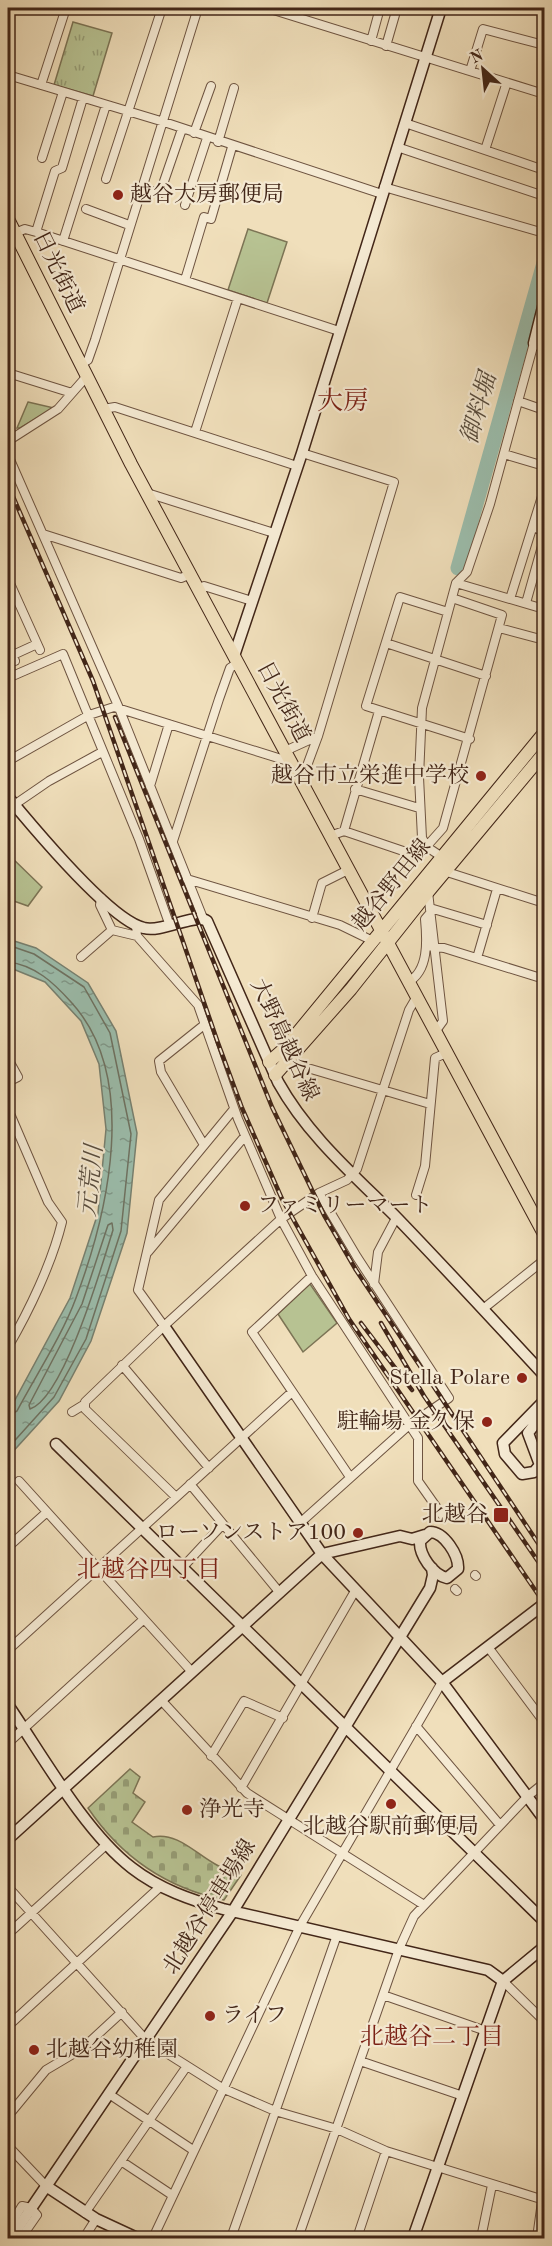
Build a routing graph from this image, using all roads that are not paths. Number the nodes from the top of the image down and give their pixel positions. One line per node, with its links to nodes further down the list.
1 (66, 8): 15 (street)
2 (162, 8): 23 (street)
3 (198, 8): 24 (street)
4 (267, 8): 9 (street)
5 (380, 8): 9 (street)
6 (397, 8): 11 (street)
7 (441, 8): 12 (street)
8 (544, 30): 10 (street)
9 (371, 41): 11 (street)
10 (543, 44): 13 (street)
11 (386, 46): 12 (street)
12 (425, 57): 13 (street); 25 (street)
13 (470, 71): 20 (street)
14 (8, 75): 15 (street)
15 (41, 85): 19 (street)
16 (506, 85): 32 (street)
17 (211, 86): 27 (street)
18 (234, 88): 29 (street)
19 (63, 92): 21 (street); 33 (street)
20 (544, 94)
21 (83, 98): 22 (street); 43 (street)
22 (106, 105): 23 (street); 45 (street)
23 (128, 111): 24 (street); 35 (street)
24 (164, 123): 26 (street); 36 (street)
25 (405, 123): 31 (street); 32 (street)
26 (182, 129): 27 (street); 36 (street)
27 (194, 133): 28 (street)
28 (207, 138): 29 (street); 39 (street)
29 (218, 142): 30 (street)
30 (232, 147): 37 (street); 47 (street)
31 (397, 147): 37 (street); 38 (street)
32 (485, 150): 34 (street)
33 (42, 158)
34 (544, 170)
35 (106, 178)
36 (141, 189): 42 (street)
37 (383, 191): 44 (street); 50 (street)
38 (544, 196)
39 (185, 205)
40 (86, 209): 42 (street)
41 (10, 224): 43 (street); 52 (main road, 日光街道)
42 (129, 225): 46 (street)
43 (36, 232): 45 (street)
44 (544, 233)
45 (63, 241): 46 (street)
46 (118, 259): 47 (street); 52 (street)
47 (185, 280): 48 (street)
48 (238, 298): 50 (street); 59 (street)
49 (544, 303): 51 (street)
50 (339, 331): 61 (street)
51 (539, 345): 56 (street)
52 (81, 364): 54 (main road, 日光街道)
53 (8, 373): 55 (street)
54 (87, 376): 55 (street); 57 (main road, 日光街道)
55 (72, 393): 60 (street)
56 (518, 401): 58 (street); 62 (street)
57 (103, 408): 59 (street); 67 (main road, 日光街道)
58 (544, 410)
59 (195, 432): 64 (street)
60 (8, 441)
61 (302, 453): 64 (street); 98 (street)
62 (504, 454): 65 (street); 75 (street)
63 (8, 455): 71 (street)
64 (297, 466): 70 (street)
65 (544, 466)
66 (544, 490): 68 (street)
67 (147, 493): 70 (street); 73 (main road, 日光街道)
68 (533, 527): 69 (street); 78 (street)
69 (544, 531)
70 (274, 533): 79 (street)
71 (43, 534): 73 (street); 91 (street)
72 (544, 538): 80 (street)
73 (191, 574): 76 (main road, 日光街道)
74 (8, 579): 86 (street)
75 (456, 583): 77 (street); 78 (street)
76 (199, 589): 79 (street); 87 (main road, 日光街道)
77 (452, 598): 82 (street); 83 (street)
78 (510, 598): 80 (street)
79 (252, 601): 87 (street)
80 (526, 603): 81 (street)
81 (544, 609)
82 (448, 612): 85 (street); 88 (street)
83 (499, 628): 84 (street); 89 (street)
84 (544, 640)
85 (386, 643): 88 (street); 92 (street)
86 (8, 644)
87 (236, 659): 97 (street); 102 (main road, 日光街道)
88 (435, 660): 89 (street); 95 (street)
89 (486, 676): 99 (street)
90 (8, 678): 93 (street)
91 (119, 708): 93 (street); 94 (street); 105 (street)
92 (379, 711): 95 (street); 106 (street)
93 (89, 715): 100 (street); 103 (street)
94 (169, 724): 97 (street); 105 (street)
95 (421, 725): 99 (street); 108 (street)
96 (544, 733): 113 (main road, 越谷野田線)
97 (207, 736): 102 (street); 111 (street)
98 (318, 736): 102 (street); 104 (street)
99 (470, 739): 112 (street)
100 (102, 752): 107 (street); 125 (street)
101 (544, 753): 115 (main road, 越谷野田線)
102 (288, 757): 104 (main road, 日光街道)
103 (8, 761)
104 (301, 782): 110 (main road, 日光街道)
105 (149, 788): 111 (street)
106 (355, 789): 108 (street); 109 (street)
107 (11, 801): 119 (street)
108 (419, 808): 112 (street)
109 (344, 831): 110 (street); 112 (street)
110 (330, 836): 114 (main road, 日光街道)
111 (173, 841): 116 (street)
112 (427, 847): 113 (street)
113 (442, 857): 128 (main road, 越谷野田線)
114 (348, 870): 123 (street); 128 (main road, 日光街道)
115 (447, 872): 117 (street); 118 (main road, 越谷野田線)
116 (187, 879): 122 (street); 123 (street)
117 (497, 888): 120 (street); 124 (street)
118 (428, 892): 121 (street); 130 (main road, 越谷野田線)
119 (101, 898): 126 (street); 127 (street)
120 (544, 903)
121 (430, 910): 124 (street); 131 (street)
122 (203, 918): 125 (street); 141 (street, 大野島越谷線)
123 (312, 918): 129 (street)
124 (487, 925): 133 (street)
125 (170, 926): 127 (street)
126 (112, 930): 127 (street); 132 (street)
127 (137, 931): 137 (street)
128 (381, 931): 129 (main road, 越谷野田線); 130 (main road, 日光街道)
129 (372, 941): 141 (main road, 越谷野田線)
130 (388, 944): 135 (main road, 日光街道); 143 (main road, 越谷野田線)
131 (430, 946): 133 (street); 135 (street); 138 (street)
132 (81, 957)
133 (477, 958): 134 (street)
134 (544, 979)
135 (408, 982): 136 (main road, 日光街道)
136 (416, 998): 138 (main road, 日光街道); 145 (street)
137 (204, 1025): 148 (street); 150 (street)
138 (435, 1032): 139 (main road, 日光街道)
139 (446, 1053): 146 (street); 156 (main road, 日光街道)
140 (8, 1059): 144 (street)
141 (269, 1062): 143 (street, 大野島越谷線)
142 (311, 1069): 145 (street)
143 (275, 1075): 151 (street, 大野島越谷線)
144 (8, 1082)
145 (384, 1090): 146 (street); 151 (street)
146 (430, 1104): 153 (street)
147 (8, 1109): 163 (street)
148 (234, 1110): 149 (street); 150 (street)
149 (245, 1136): 155 (street); 157 (street)
150 (204, 1144): 157 (street)
151 (353, 1176): 152 (street); 154 (street, 大野島越谷線)
152 (319, 1193): 155 (street); 160 (street)
153 (416, 1195)
154 (396, 1218): 160 (street); 161 (street, 大野島越谷線)
155 (281, 1219): 159 (street); 162 (street)
156 (544, 1234)
157 (148, 1253): 162 (street)
158 (544, 1260): 161 (street)
159 (312, 1276): 166 (street); 171 (street)
160 (374, 1284): 171 (street)
161 (483, 1309): 165 (street, 大野島越谷線)
162 (164, 1326): 164 (street); 172 (street)
163 (8, 1347)
164 (122, 1365): 168 (street); 174 (street)
165 (544, 1376)
166 (292, 1392): 172 (street); 175 (street)
167 (544, 1401): 170 (street)
168 (84, 1404): 169 (street); 178 (street)
169 (72, 1412)
170 (544, 1412)
171 (408, 1426): 175 (street); 180 (street)
172 (241, 1438): 174 (street); 181 (street)
173 (56, 1444): 183 (street)
174 (209, 1468): 177 (street)
175 (350, 1477): 181 (street)
176 (19, 1481): 179 (street)
177 (190, 1484): 178 (street); 182 (street)
178 (176, 1497): 183 (street)
179 (47, 1512): 186 (street); 189 (street)
180 (442, 1515)
181 (300, 1523): 188 (street)
182 (224, 1524): 190 (street); 195 (street)
183 (142, 1528): 189 (street); 190 (street)
184 (425, 1535): 185 (street); 187 (street); 192 (street)
185 (412, 1539): 187 (street); 188 (street)
186 (8, 1547)
187 (420, 1550): 191 (street)
188 (322, 1554): 194 (street); 195 (street)
189 (98, 1568): 198 (street); 202 (street)
190 (182, 1568): 199 (street)
191 (432, 1568): 192 (street); 193 (street)
192 (447, 1578): 193 (street)
193 (430, 1587): 200 (street, 北越谷停車場線)
194 (355, 1591): 200 (street); 205 (street)
195 (280, 1593): 199 (street)
196 (541, 1607): 197 (street); 201 (street)
197 (544, 1618)
198 (144, 1619): 203 (street); 212 (street)
199 (243, 1627): 203 (street); 205 (street)
200 (399, 1637): 204 (street); 210 (street, 北越谷停車場線)
201 (488, 1647): 204 (street); 209 (street)
202 (8, 1650)
203 (192, 1672): 206 (street)
204 (442, 1682): 211 (street); 219 (street)
205 (302, 1684): 208 (street); 210 (street)
206 (161, 1700): 214 (street); 217 (street)
207 (8, 1705): 212 (street)
208 (283, 1718): 214 (street); 218 (street)
209 (544, 1722)
210 (344, 1726): 215 (street); 220 (street, 北越谷停車場線)
211 (416, 1726): 215 (street); 222 (street)
212 (24, 1728): 213 (street); 217 (street)
213 (8, 1743)
214 (211, 1756): 218 (street)
215 (390, 1771): 225 (street); 226 (street)
216 (544, 1783): 219 (street)
217 (64, 1787): 223 (street); 224 (street)
218 (241, 1788): 220 (street)
219 (528, 1796): 221 (street); 222 (street)
220 (288, 1819): 226 (street); 230 (street, 北越谷停車場線)
221 (544, 1819)
222 (500, 1825): 225 (street)
223 (8, 1839)
224 (106, 1845): 227 (street); 231 (street)
225 (473, 1852): 229 (street); 232 (street)
226 (342, 1853): 229 (street); 233 (street)
227 (161, 1886): 230 (street); 238 (street)
228 (8, 1887): 231 (street)
229 (424, 1905): 237 (street)
230 (232, 1911): 233 (street); 245 (street, 北越谷停車場線)
231 (31, 1913): 234 (street); 238 (street)
232 (544, 1921)
233 (300, 1926): 235 (street); 248 (street)
234 (8, 1934)
235 (336, 1935): 237 (street); 251 (street)
236 (544, 1947): 239 (street)
237 (399, 1949): 239 (street); 240 (street)
238 (77, 1964): 241 (street); 243 (street)
239 (503, 1981): 242 (street); 244 (street)
240 (383, 1995): 244 (street); 246 (street)
241 (122, 2012): 245 (street); 252 (street)
242 (544, 2021)
243 (8, 2026)
244 (486, 2031): 250 (street)
245 (146, 2040): 247 (street); 249 (street, 北越谷停車場線)
246 (360, 2061): 250 (street); 254 (street)
247 (187, 2066): 248 (street); 253 (street)
248 (222, 2088): 251 (street); 256 (street)
249 (109, 2094): 253 (street); 261 (street, 北越谷停車場線)
250 (463, 2096): 259 (street)
251 (275, 2111): 254 (street); 274 (street)
252 (8, 2116)
253 (149, 2121): 256 (street); 258 (street)
254 (337, 2130): 257 (street); 275 (street)
255 (8, 2148): 261 (street)
256 (193, 2150): 263 (street)
257 (386, 2151): 259 (street); 276 (street)
258 (121, 2161): 263 (street); 266 (street)
259 (438, 2168): 260 (street); 277 (street)
260 (492, 2185): 264 (street); 278 (street)
261 (46, 2186): 265 (street, 北越谷停車場線); 266 (street)
262 (544, 2187): 264 (street)
263 (172, 2195): 273 (street)
264 (542, 2200): 279 (street)
265 (31, 2208): 268 (street); 269 (street, 北越谷停車場線); 270 (street)
266 (85, 2213): 267 (street)
267 (96, 2219): 271 (street); 272 (street)
268 (8, 2229)
269 (11, 2238)
270 (21, 2238)
271 (84, 2238)
272 (137, 2238)
273 (153, 2238)
274 (231, 2238)
275 (298, 2238)
276 (357, 2238)
277 (413, 2238)
278 (481, 2238)
279 (537, 2238)

